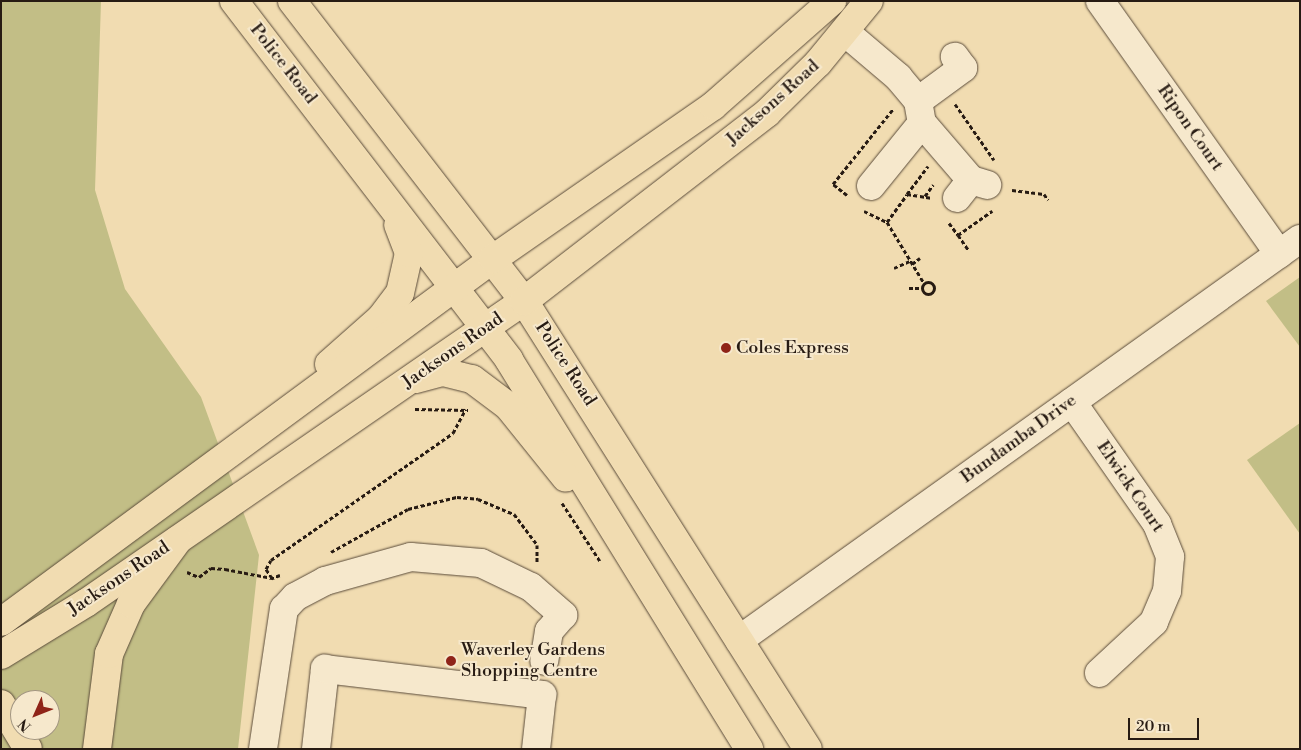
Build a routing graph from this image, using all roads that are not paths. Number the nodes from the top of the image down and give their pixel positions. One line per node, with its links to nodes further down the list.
1 (234, 1): 7 (main road, Police Road)
2 (250, 1): 7 (main road)
3 (292, 1): 15 (main road, Police Road)
4 (832, 1): 15 (main road, Jacksons Road)
5 (869, 1): 8 (main road, Jacksons Road)
6 (1100, 1): 14 (street, Ripon Court)
7 (262, 36): 13 (main road, Police Road)
8 (840, 37): 10 (street); 17 (main road, Jacksons Road)
9 (955, 57): 10 (street)
10 (920, 112): 11 (street); 12 (street)
11 (871, 186)
12 (981, 188)
13 (391, 206): 16 (main road, Police Road); 21 (main road)
14 (1289, 247): 20 (street, Bundamba Drive)
15 (493, 259): 16 (main road, Jacksons Road); 17 (main road, Police Road)
16 (455, 290): 18 (main road, Police Road); 21 (main road, Jacksons Road)
17 (524, 301): 18 (main road, Jacksons Road); 25 (main road, Police Road)
18 (486, 329): 19 (main road, Jacksons Road); 23 (main road, Police Road)
19 (411, 380): 22 (main road, Jacksons Road); 23 (main road)
20 (1072, 402): 25 (street, Bundamba Drive); 28 (street, Elwick Court)
21 (292, 409): 24 (main road, Jacksons Road)
22 (178, 540): 26 (main road, Jacksons Road); 31 (main road)
23 (659, 601): 35 (main road, Police Road)
24 (1, 622)
25 (739, 640): 36 (main road, Police Road)
26 (1, 655)
27 (544, 661): 32 (street)
28 (1100, 673)
29 (1, 704): 30 (main road)
30 (28, 749)
31 (97, 749)
32 (263, 749)
33 (316, 749): 34 (street)
34 (536, 749)
35 (749, 749)
36 (808, 749)

